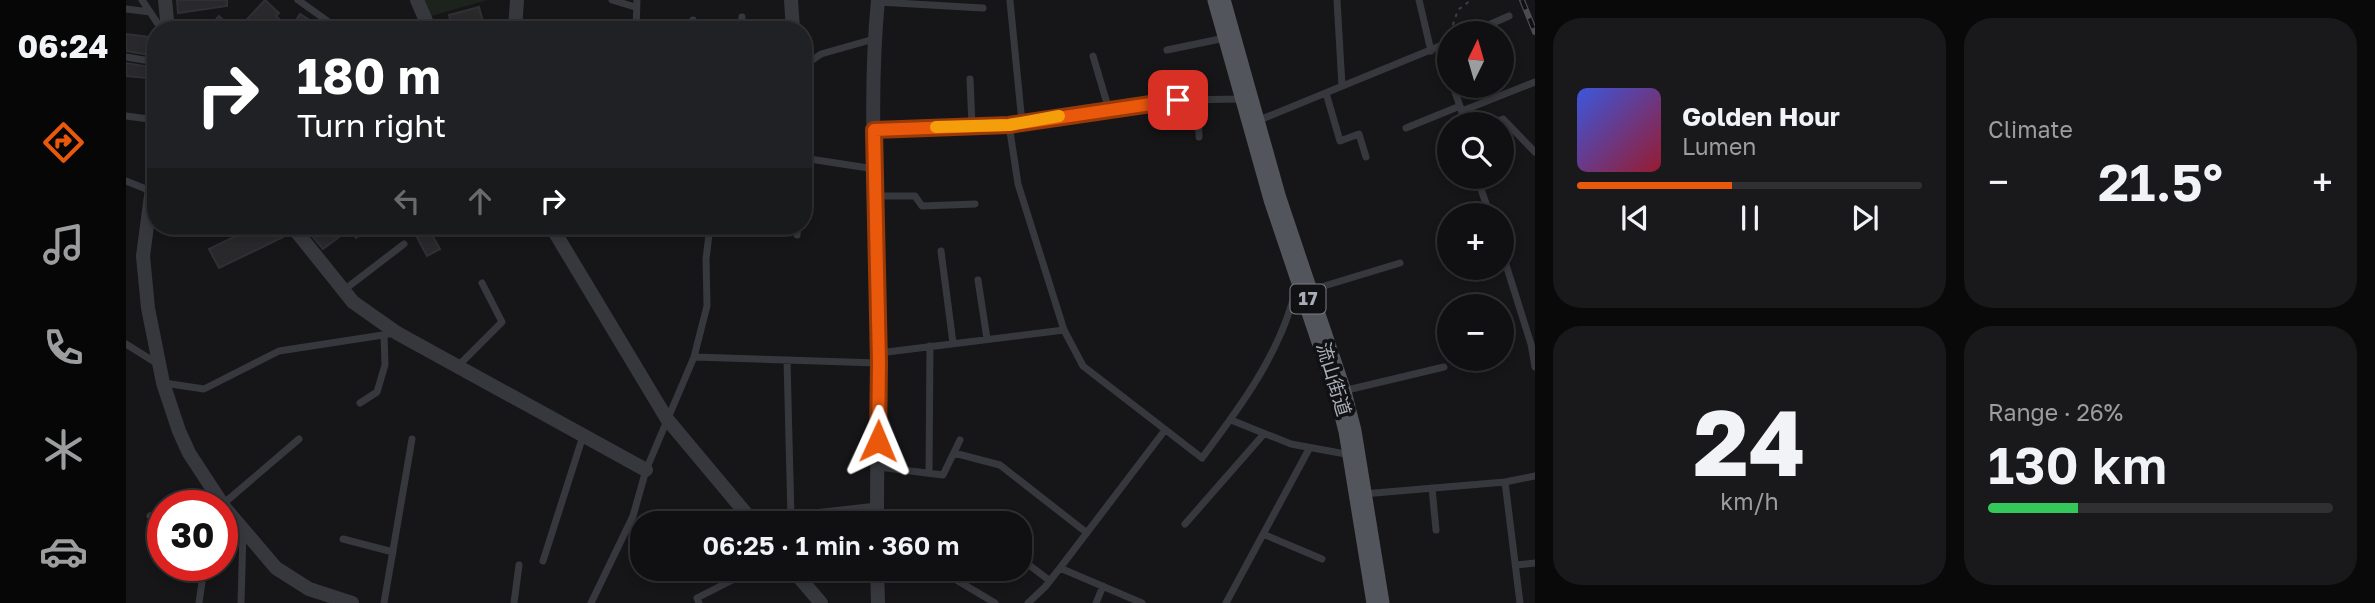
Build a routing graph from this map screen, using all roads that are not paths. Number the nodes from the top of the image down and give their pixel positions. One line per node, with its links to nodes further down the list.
1 (142, 0): 16 (lane)
2 (165, 0): 20 (street)
3 (298, 0): 21 (lane)
4 (417, 0): 22 (street)
5 (517, 0): 23 (street)
6 (612, 0): 13 (lane)
7 (791, 0): 25 (street)
8 (1219, 0): 27 (main road, 流山街道 / 17)
9 (1337, 0): 38 (lane)
10 (1419, 0): 31 (lane)
11 (878, 1): 14 (lane); 28 (street)
12 (1010, 1): 48 (lane)
13 (636, 4)
14 (983, 8)
15 (126, 9): 16 (lane)
16 (150, 12): 19 (lane)
17 (1509, 16): 26 (lane)
18 (742, 17): 24 (lane)
19 (156, 21)
20 (167, 21)
21 (327, 21)
22 (426, 21)
23 (516, 21)
24 (742, 21)
25 (792, 21)
26 (1498, 21)
27 (1229, 37): 30 (lane); 41 (main road, 流山街道 / 17)
28 (875, 39): 34 (lane); 53 (street)
29 (1437, 48): 31 (lane)
30 (1167, 50)
31 (1431, 51): 38 (lane)
32 (1093, 56): 44 (lane)
33 (126, 57): 35 (lane)
34 (812, 58)
35 (147, 60)
36 (970, 79): 51 (lane)
37 (1535, 82): 43 (lane)
38 (1342, 86): 39 (lane)
39 (1326, 93): 49 (lane); 57 (lane)
40 (1457, 98): 43 (lane)
41 (1247, 99): 42 (lane); 49 (main road, 流山街道 / 17)
42 (1198, 100): 44 (lane); 55 (lane)
43 (1461, 109): 45 (lane); 52 (lane)
44 (1109, 110): 48 (lane)
45 (1462, 112)
46 (126, 116): 47 (lane)
47 (147, 119)
48 (1022, 122): 50 (lane)
49 (1253, 122): 74 (main road, 流山街道 / 17)
50 (1009, 125): 51 (lane); 76 (lane)
51 (972, 126): 53 (lane)
52 (1406, 128)
53 (874, 130): 59 (street)
54 (1514, 130): 56 (lane)
55 (1199, 137)
56 (1535, 152)
57 (1366, 157)
58 (812, 159): 59 (lane)
59 (874, 170): 62 (street)
60 (126, 181): 61 (lane)
61 (147, 189)
62 (875, 196): 63 (lane); 84 (street)
63 (975, 204)
64 (147, 224): 86 (street)
65 (299, 235): 75 (street)
66 (556, 235): 93 (street)
67 (709, 235): 83 (lane)
68 (404, 244): 75 (lane)
69 (941, 251): 79 (lane)
70 (1400, 263): 74 (lane)
71 (978, 280): 78 (lane)
72 (1512, 280): 80 (lane)
73 (482, 283): 87 (lane)
74 (1303, 284): 91 (main road, 流山街道 / 17); 94 (lane)
75 (344, 291): 77 (street)
76 (1064, 331): 78 (lane); 95 (lane)
77 (390, 334): 87 (street); 90 (lane); 92 (lane)
78 (987, 339): 79 (lane)
79 (953, 343): 82 (lane)
80 (1533, 343): 88 (lane)
81 (126, 344): 86 (lane)
82 (930, 346): 84 (lane); 106 (lane)
83 (694, 357): 85 (lane); 93 (lane)
84 (879, 358): 85 (lane); 104 (street)
85 (787, 360): 115 (lane)
86 (159, 364): 90 (street)
87 (458, 366): 96 (street)
88 (1535, 367)
89 (1437, 369): 91 (lane)
90 (163, 383): 110 (street)
91 (1340, 392): 103 (main road, 流山街道 / 17)
92 (360, 403)
93 (667, 419): 105 (lane); 114 (street)
94 (1230, 420): 95 (lane); 97 (lane)
95 (1165, 430): 122 (lane)
96 (583, 435): 105 (street); 127 (lane)
97 (1263, 435): 101 (lane); 118 (lane)
98 (299, 439): 111 (lane)
99 (412, 439): 125 (lane)
100 (960, 440): 102 (lane)
101 (1310, 449): 103 (lane); 123 (lane)
102 (954, 453): 106 (lane); 122 (lane)
103 (1355, 455): 112 (main road, 流山街道 / 17)
104 (878, 467): 106 (lane); 113 (street)
105 (646, 470): 146 (lane)
106 (929, 473)
107 (1535, 475): 108 (lane)
108 (1504, 482): 109 (lane); 130 (lane)
109 (1432, 488): 112 (lane); 120 (lane)
110 (213, 490)
111 (238, 490)
112 (1362, 494): 155 (main road, 流山街道 / 17)
113 (877, 506): 116 (lane); 117 (street)
114 (744, 511)
115 (791, 511)
116 (838, 511)
117 (877, 511)
118 (1185, 524)
119 (238, 525): 121 (street)
120 (1436, 530)
121 (243, 531): 140 (street); 142 (lane)
122 (1087, 533): 132 (lane)
123 (1263, 534): 126 (lane); 154 (lane)
124 (343, 540): 125 (lane)
125 (393, 552): 144 (lane)
126 (1322, 559)
127 (543, 561)
128 (1535, 563): 130 (lane)
129 (519, 565): 145 (lane)
130 (1516, 565): 156 (lane)
131 (1032, 567): 138 (lane)
132 (1060, 568): 138 (lane); 139 (lane)
133 (202, 581): 141 (lane)
134 (730, 581): 147 (lane)
135 (802, 581): 148 (street)
136 (877, 581): 149 (street)
137 (958, 581): 150 (lane)
138 (1050, 581): 151 (lane)
139 (1103, 586): 152 (lane); 153 (lane)
140 (324, 599): 143 (street)
141 (199, 603)
142 (241, 603)
143 (352, 603)
144 (384, 603)
145 (514, 603)
146 (591, 603)
147 (699, 603)
148 (821, 603)
149 (877, 603)
150 (995, 603)
151 (1028, 603)
152 (1096, 603)
153 (1142, 603)
154 (1226, 603)
155 (1378, 603)
156 (1520, 603)

